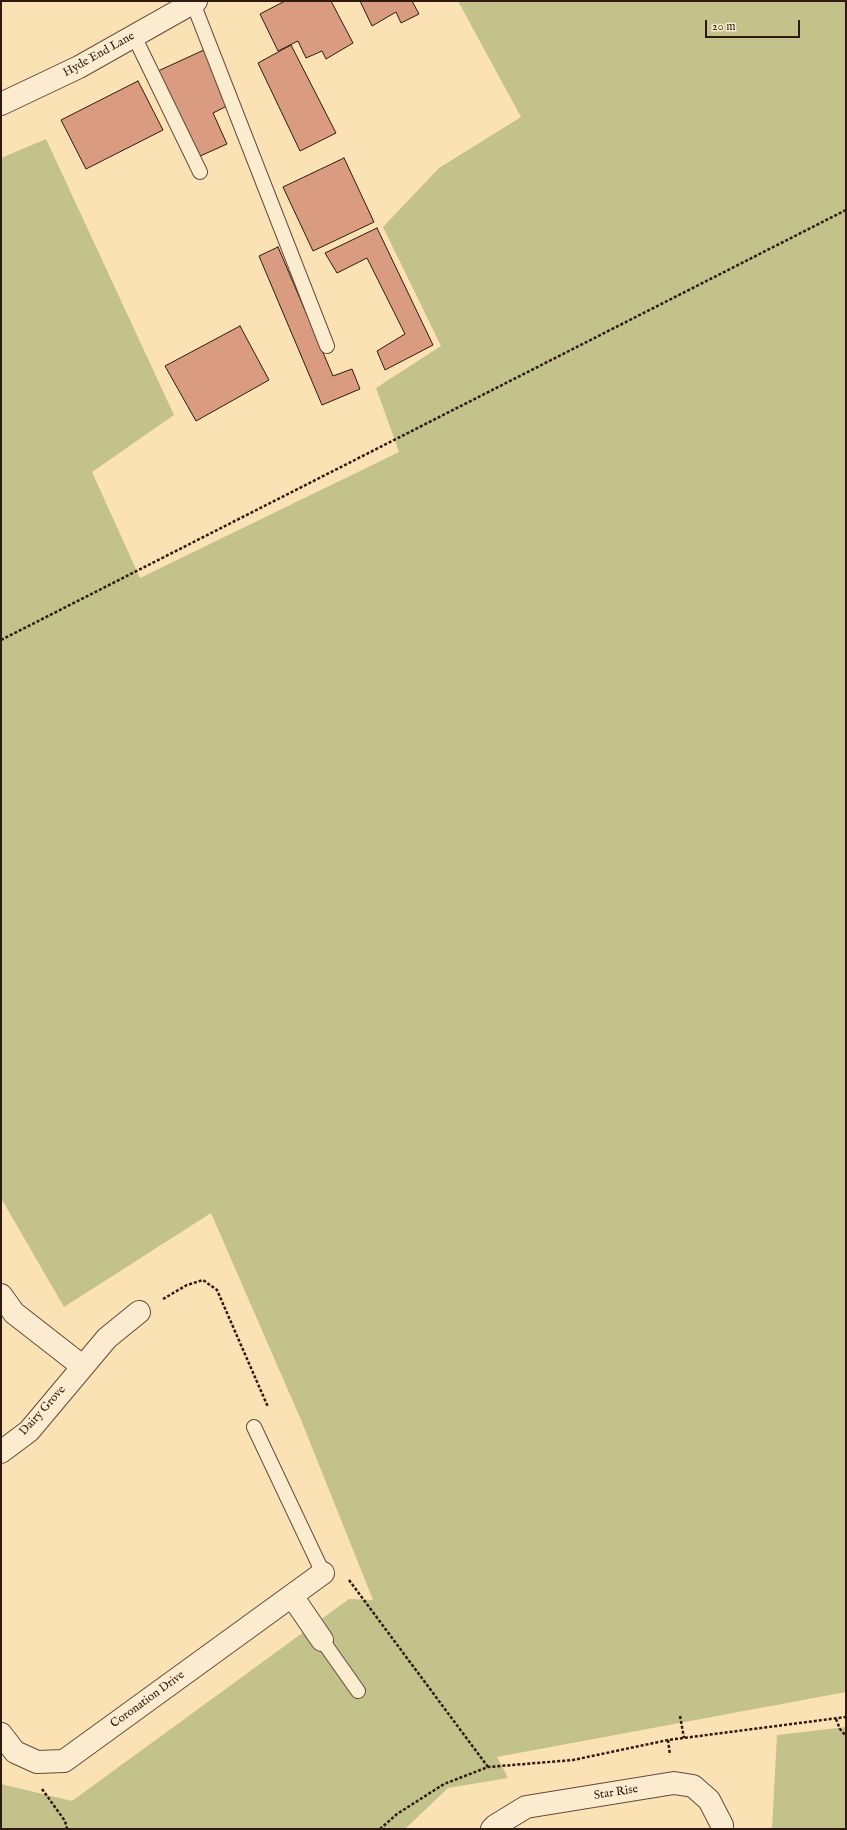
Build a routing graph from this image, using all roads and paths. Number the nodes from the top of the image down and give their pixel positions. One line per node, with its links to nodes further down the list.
1 (194, 2): 2 (street, Hyde End Lane); 6 (lane)
2 (134, 36): 3 (street, Hyde End Lane); 4 (lane)
3 (1, 104)
4 (200, 172)
5 (846, 210): 7 (path)
6 (327, 346)
7 (1, 640)
8 (1, 1295): 10 (street)
9 (139, 1312): 10 (street, Dairy Grove)
10 (82, 1366): 12 (street, Dairy Grove)
11 (254, 1427): 13 (lane)
12 (1, 1452)
13 (323, 1573): 14 (street, Coronation Drive)
14 (292, 1596): 15 (street); 23 (street, Coronation Drive)
15 (322, 1640): 16 (lane)
16 (358, 1691)
17 (680, 1716): 22 (path)
18 (846, 1717): 19 (path)
19 (836, 1719): 21 (path); 22 (path)
20 (1, 1734): 23 (street, Coronation Drive)
21 (846, 1736)
22 (684, 1738): 25 (path)
23 (37, 1762): 24 (path)
24 (67, 1829)
25 (380, 1829)
26 (492, 1829): 27 (street, Star Rise)
27 (722, 1829)

